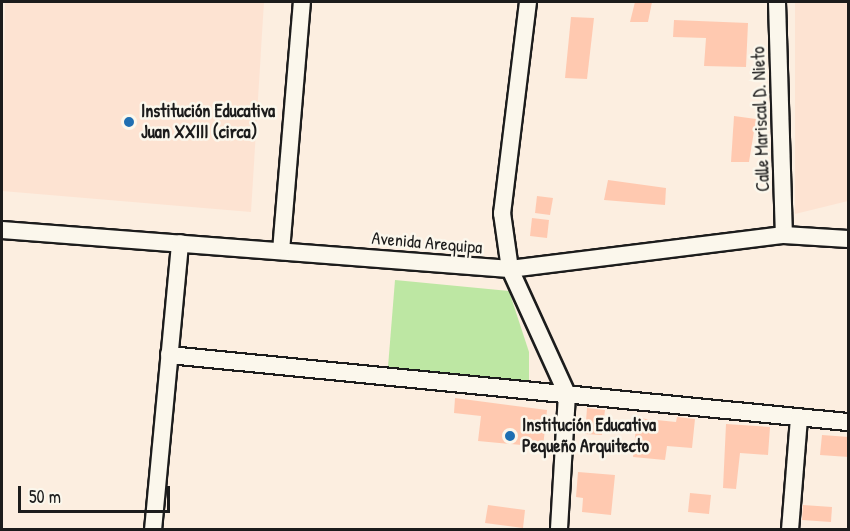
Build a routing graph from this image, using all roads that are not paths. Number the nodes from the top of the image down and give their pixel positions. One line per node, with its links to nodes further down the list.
1 (302, 2): 8 (street)
2 (528, 2): 9 (street)
3 (777, 2): 5 (street, Calle Mariscal D. Nieto)
4 (2, 230): 7 (street, Avenida Arequipa)
5 (784, 235): 6 (street, Avenida Arequipa); 9 (street, Avenida Arequipa)
6 (849, 239)
7 (180, 243): 8 (street, Avenida Arequipa); 10 (street)
8 (281, 251): 9 (street, Avenida Arequipa)
9 (510, 270): 11 (street)
10 (169, 356): 11 (street); 14 (street)
11 (567, 394): 12 (street); 15 (street)
12 (799, 417): 13 (street); 16 (street)
13 (849, 422)
14 (153, 530)
15 (559, 530)
16 (790, 530)

